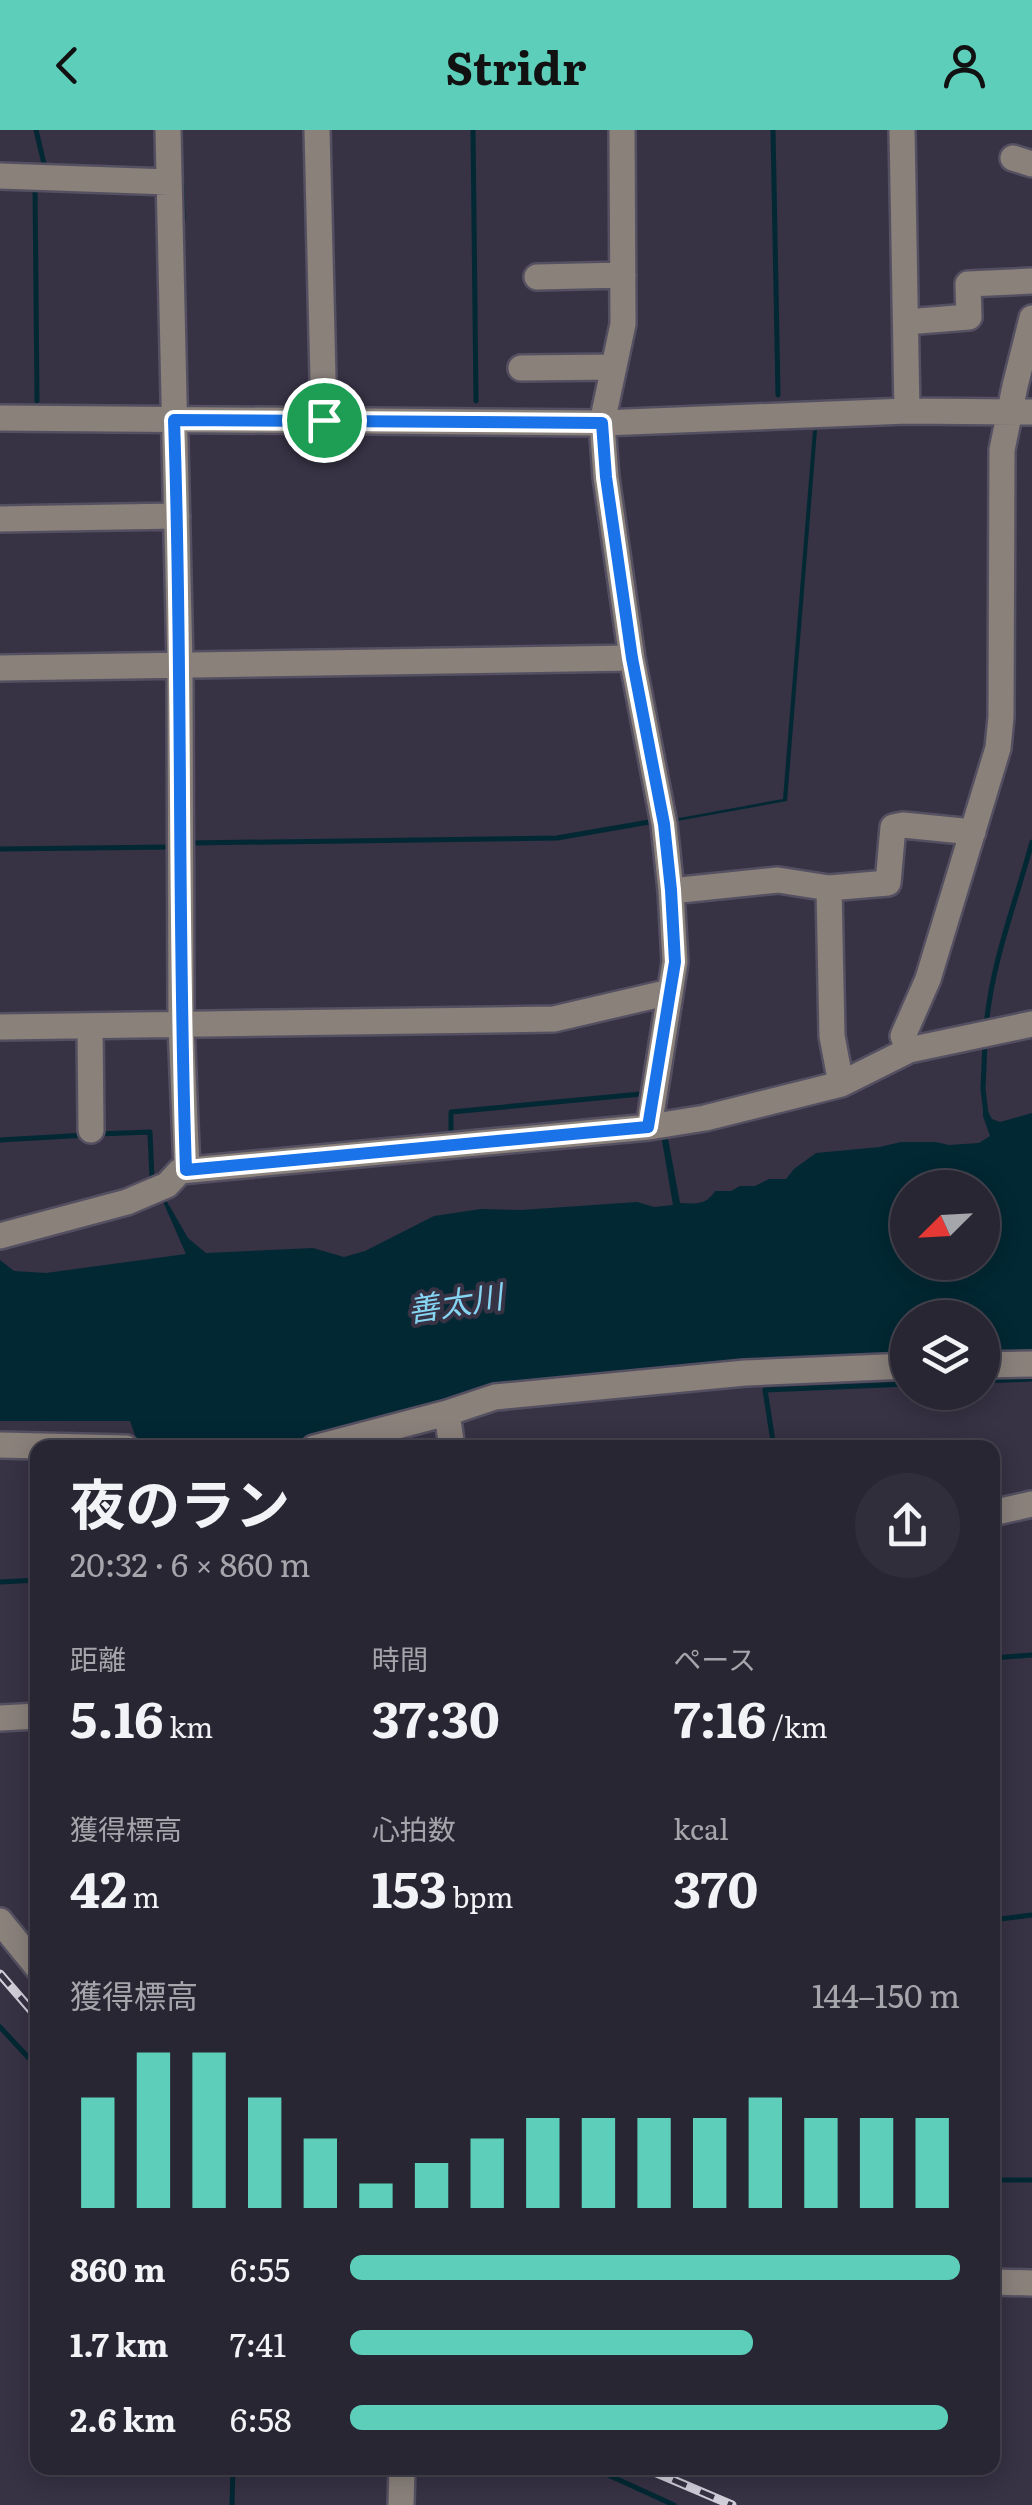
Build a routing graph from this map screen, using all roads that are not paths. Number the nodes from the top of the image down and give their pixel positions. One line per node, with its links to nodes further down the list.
1 (168, 130): 6 (street)
2 (317, 130): 18 (street)
3 (622, 130): 7 (street)
4 (902, 130): 11 (street)
5 (0, 176): 6 (street)
6 (169, 182): 17 (street)
7 (623, 275): 8 (street); 12 (street)
8 (538, 277)
9 (1032, 281): 11 (street)
10 (1032, 318): 15 (street)
11 (906, 322): 14 (street)
12 (614, 367): 13 (street); 19 (street)
13 (521, 368)
14 (907, 411): 15 (street); 19 (street)
15 (1022, 412): 25 (street)
16 (0, 418): 17 (street)
17 (174, 420): 18 (street); 20 (street)
18 (324, 420): 19 (street)
19 (602, 423): 22 (street)
20 (178, 516): 21 (street); 23 (street)
21 (0, 519)
22 (632, 658): 23 (street); 27 (street)
23 (180, 665): 24 (street); 30 (street)
24 (0, 668)
25 (973, 832): 26 (street); 33 (street)
26 (829, 888): 27 (street); 34 (street)
27 (671, 890): 28 (street)
28 (670, 992): 30 (street); 35 (street)
29 (1032, 1024): 33 (street)
30 (181, 1025): 31 (street); 37 (street)
31 (90, 1026): 32 (street); 36 (street)
32 (0, 1027)
33 (909, 1050): 34 (street)
34 (841, 1084): 35 (street)
35 (648, 1127): 37 (street)
36 (91, 1130)
37 (186, 1170): 38 (street)
38 (0, 1236)
39 (1032, 1364): 40 (street)
40 (1000, 1365)
41 (890, 1367): 42 (street)
42 (447, 1413): 43 (street); 44 (street)
43 (344, 1440)
44 (451, 1440)
45 (0, 1444): 46 (street)
46 (30, 1445)
47 (1032, 1504): 48 (street)
48 (1000, 1510)
49 (30, 1716): 50 (street)
50 (0, 1718)
51 (0, 1921): 52 (street)
52 (30, 1958)
53 (1000, 2282): 54 (street)
54 (1032, 2282)
55 (402, 2475): 56 (street)
56 (401, 2505)

